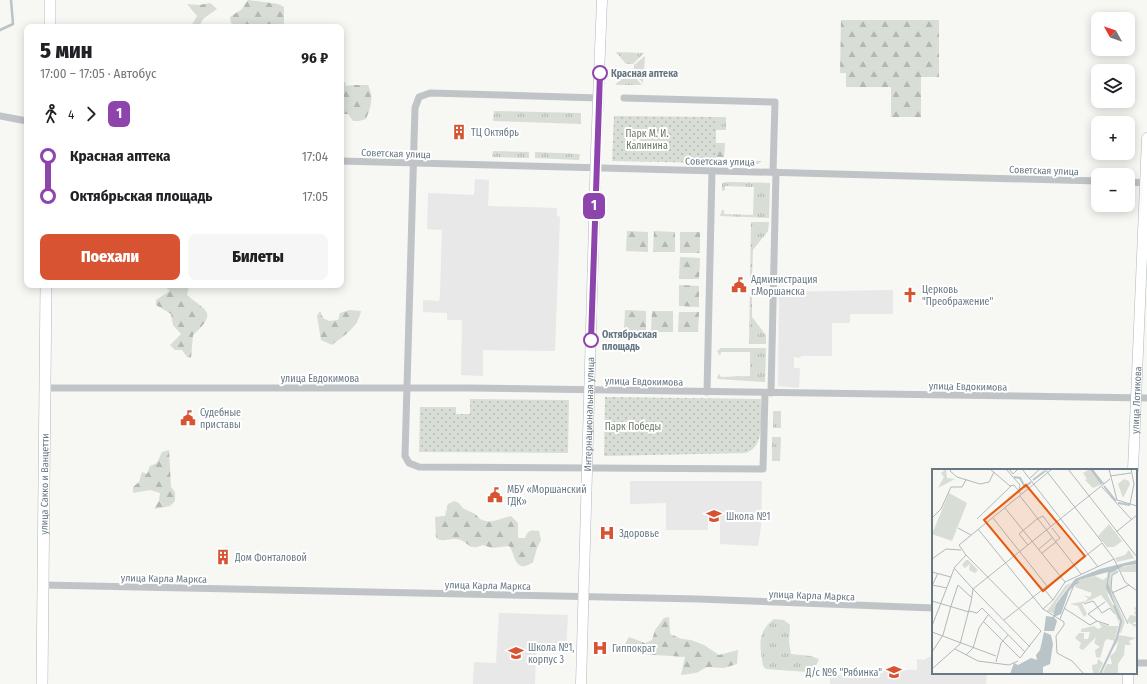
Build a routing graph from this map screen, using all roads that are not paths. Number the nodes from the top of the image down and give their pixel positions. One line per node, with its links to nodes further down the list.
1 (50, 0): 3 (main road)
2 (602, 0): 4 (street, Интернациональная улица)
3 (50, 24)
4 (599, 98): 10 (street); 11 (street, Интернациональная улица)
5 (624, 98): 13 (street)
6 (0, 116): 7 (street)
7 (24, 120)
8 (1147, 138): 16 (street, улица Лотикова)
9 (344, 161): 10 (street, Советская улица)
10 (413, 163): 11 (street, Советская улица); 19 (street)
11 (596, 168): 12 (street, Советская улица); 20 (street, Интернациональная улица)
12 (712, 171): 13 (street, Советская улица); 21 (street)
13 (775, 172): 14 (street, Советская улица); 22 (street)
14 (1091, 181)
15 (1135, 182): 16 (street)
16 (1146, 183): 23 (street, улица Лотикова)
17 (46, 288): 18 (main road, улица Сакко и Ванцетти)
18 (45, 388): 19 (street, улица Евдокимова); 27 (main road, улица Сакко и Ванцетти)
19 (407, 388): 20 (street, улица Евдокимова); 25 (street)
20 (589, 390): 21 (street, улица Евдокимова); 25 (street, Интернациональная улица)
21 (707, 392): 22 (street, улица Евдокимова)
22 (768, 393): 23 (street, улица Евдокимова); 25 (street)
23 (1136, 398): 24 (street, улица Евдокимова); 26 (street, улица Лотикова)
24 (1147, 398)
25 (588, 469): 28 (street, Интернациональная улица)
26 (1133, 469)
27 (43, 585): 28 (street, улица Карла Маркса); 30 (main road, улица Сакко и Ванцетти)
28 (584, 598): 29 (street, улица Карла Маркса); 31 (street, Интернациональная улица)
29 (932, 608)
30 (42, 684)
31 (581, 684)

